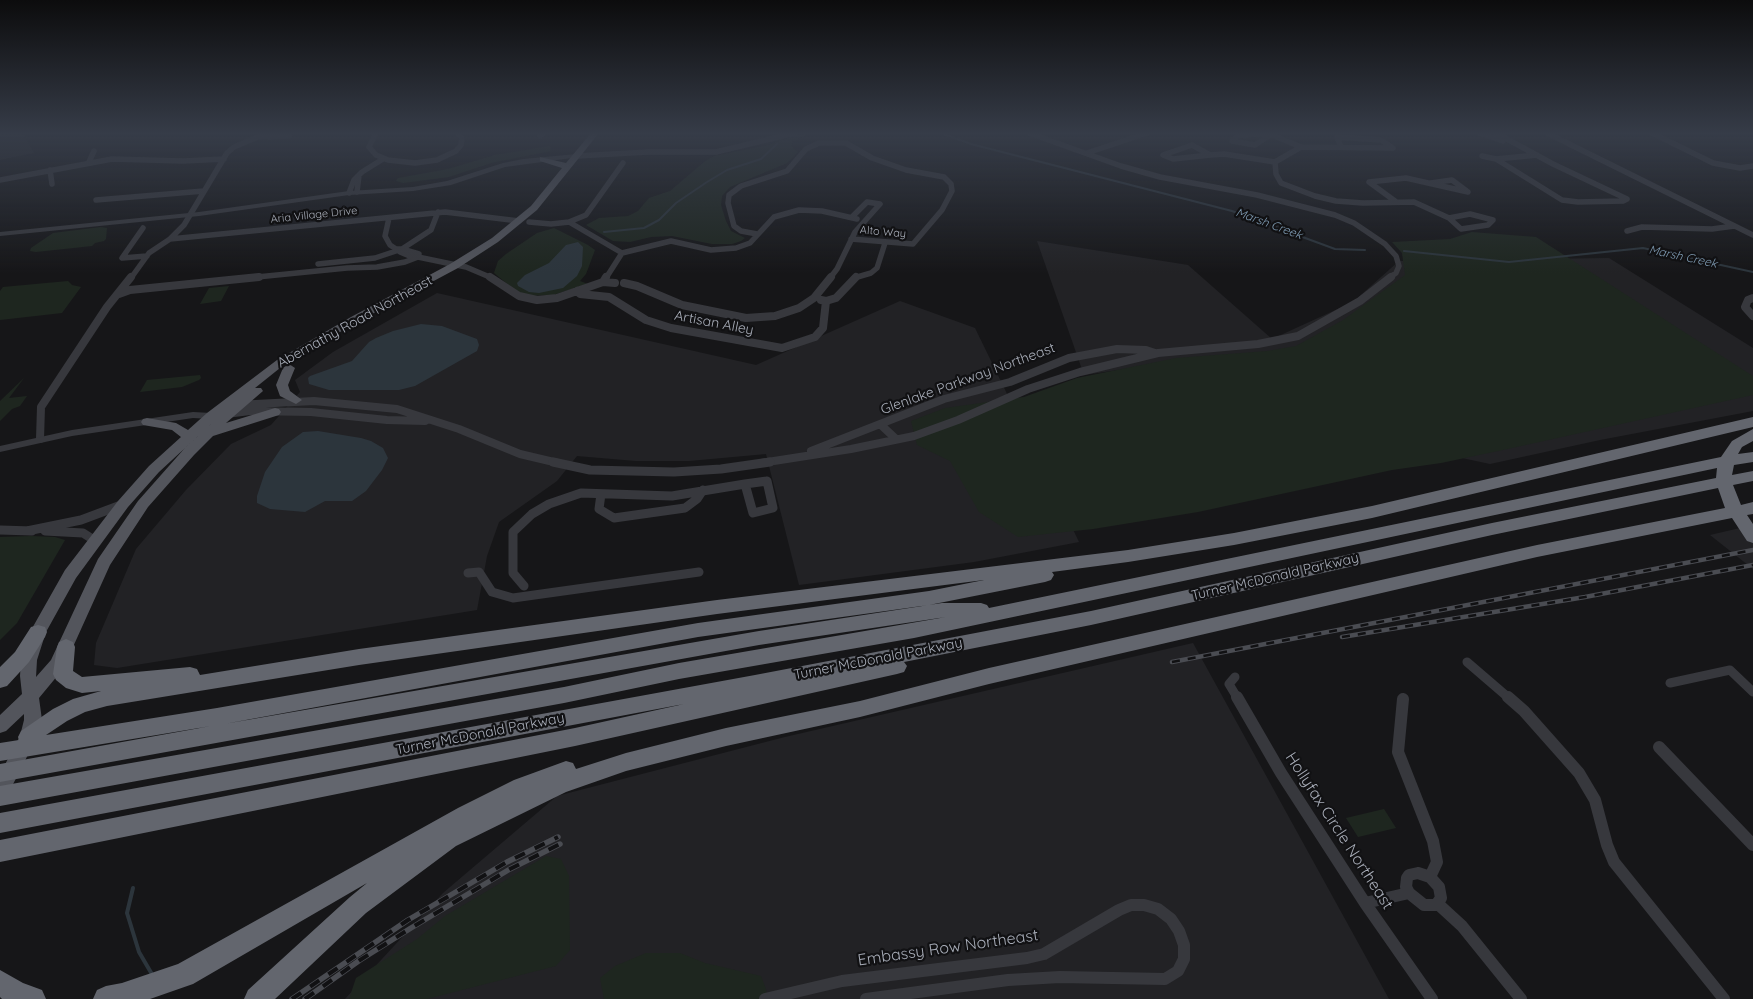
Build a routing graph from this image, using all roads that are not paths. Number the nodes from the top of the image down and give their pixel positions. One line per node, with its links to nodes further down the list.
1 (51, 180): 18 (street)
2 (211, 180): 19 (street)
3 (358, 180): 20 (street)
4 (458, 180): 20 (street)
5 (558, 180): 30 (main road, Abernathy Road Northeast)
6 (569, 180): 30 (main road, Abernathy Road Northeast)
7 (611, 180): 31 (street)
8 (761, 180): 37 (street, Alto Way)
9 (946, 180): 41 (street, Alto Way)
10 (1173, 180): 24 (street, Glenlake Parkway Northeast)
11 (1279, 180): 21 (street)
12 (1391, 180): 23 (street)
13 (1414, 180): 17 (street)
14 (1527, 180): 15 (street)
15 (1587, 180)
16 (1641, 180): 33 (street)
17 (1431, 183): 17 (street)
18 (52, 184)
19 (204, 191): 22 (street); 26 (street)
20 (353, 192): 26 (street)
21 (1315, 196): 23 (street); 24 (street)
22 (96, 200)
23 (1396, 201): 29 (street)
24 (1304, 206): 57 (street, Glenlake Parkway Northeast)
25 (438, 212): 28 (street, Aria Village Drive); 30 (street, Aria Village Drive); 42 (street)
26 (190, 215): 36 (street); 39 (street)
27 (852, 217): 32 (street); 32 (street); 37 (street)
28 (389, 218): 39 (street, Aria Village Drive); 42 (street)
29 (1449, 218): 29 (street)
30 (524, 222): 31 (street); 46 (main road, Abernathy Road Northeast)
31 (569, 222): 43 (street)
32 (863, 222): 40 (street)
33 (1735, 226): 35 (street); 38 (street)
34 (144, 228): 44 (street)
35 (1627, 231)
36 (0, 234)
37 (757, 234): 43 (street)
38 (1753, 235)
39 (170, 239): 44 (street)
40 (851, 240): 41 (street, Alto Way); 53 (street)
41 (885, 243): 55 (street)
42 (402, 249): 45 (street); 50 (street)
43 (622, 253): 47 (street)
44 (147, 256): 50 (street)
45 (418, 257): 46 (street); 52 (street)
46 (461, 266): 51 (street); 58 (main road, Abernathy Road Northeast); 61 (main road, Abernathy Road Northeast)
47 (603, 282): 48 (street); 51 (street)
48 (615, 283)
49 (624, 283): 53 (street)
50 (127, 284): 52 (street)
51 (577, 290): 55 (street, Artisan Alley)
52 (119, 294): 71 (street)
53 (814, 298): 55 (street)
54 (1753, 298): 56 (street)
55 (826, 301)
56 (1753, 316)
57 (1158, 353): 66 (street, Glenlake Parkway Northeast); 70 (street, Glenlake Parkway Northeast)
58 (289, 368): 59 (main road); 60 (main road, Abernathy Road Northeast)
59 (296, 400): 60 (street, Glenlake Parkway Northeast); 64 (street, Glenlake Parkway Northeast)
60 (240, 404): 61 (main road, Abernathy Road Northeast)
61 (221, 412): 62 (street, Glenlake Parkway Northeast); 63 (street); 67 (main road, Abernathy Road Northeast); 69 (main road, Abernathy Road Northeast)
62 (275, 412): 64 (street, Glenlake Parkway Northeast); 67 (main road)
63 (147, 422): 69 (main road); 71 (street)
64 (436, 422): 74 (street, Glenlake Parkway Northeast)
65 (1753, 422): 85 (highway)
66 (881, 425): 70 (street); 74 (street, Glenlake Parkway Northeast)
67 (207, 434): 92 (main road, Abernathy Road Northeast)
68 (1753, 434): 83 (highway)
69 (188, 436): 79 (main road, Abernathy Road Northeast)
70 (896, 439): 74 (street, Glenlake Parkway Northeast)
71 (40, 440): 72 (street)
72 (0, 449)
73 (1753, 457): 89 (highway, Turner McDonald Parkway)
74 (792, 458)
75 (1753, 476): 90 (highway, Turner McDonald Parkway)
76 (745, 484): 77 (street)
77 (703, 490): 78 (street); 78 (street)
78 (601, 494): 88 (street)
79 (123, 504): 82 (street); 84 (main road, Abernathy Road Northeast)
80 (1753, 508): 102 (highway)
81 (0, 530): 82 (street)
82 (27, 531): 84 (street)
83 (1753, 537)
84 (94, 540): 91 (main road, Abernathy Road Northeast)
85 (1128, 556): 93 (highway); 103 (highway)
86 (699, 572): 87 (street)
87 (468, 573)
88 (524, 586)
89 (1019, 610): 106 (highway); 108 (highway, Turner McDonald Parkway)
90 (1091, 618): 109 (highway, Turner McDonald Parkway); 111 (highway)
91 (38, 632): 96 (highway); 99 (main road, Abernathy Road Northeast)
92 (66, 647): 93 (highway); 99 (main road, Abernathy Road Northeast)
93 (358, 657): 103 (highway)
94 (1466, 662): 124 (street)
95 (1235, 677): 114 (street, Hollyfax Circle Northeast)
96 (0, 680)
97 (1670, 684): 98 (street)
98 (1753, 692)
99 (29, 698): 101 (main road, Abernathy Road Northeast); 103 (main road, Abernathy Road Northeast)
100 (1403, 699): 112 (street)
101 (0, 726)
102 (726, 737): 118 (highway); 119 (highway)
103 (37, 742): 105 (highway); 107 (main road, Abernathy Road Northeast)
104 (1660, 747): 110 (street)
105 (0, 752)
106 (0, 773)
107 (0, 792)
108 (0, 796)
109 (4, 823)
110 (1753, 845)
111 (0, 851)
112 (1430, 878): 113 (street); 115 (street)
113 (1408, 892): 114 (street); 115 (street)
114 (1365, 903): 122 (street, Hollyfax Circle Northeast)
115 (1438, 904): 123 (street)
116 (0, 983): 117 (highway)
117 (33, 999)
118 (106, 999)
119 (257, 999)
120 (765, 999): 121 (street, Embassy Row Northeast)
121 (866, 999)
122 (1432, 999)
123 (1521, 999)
124 (1724, 999)

